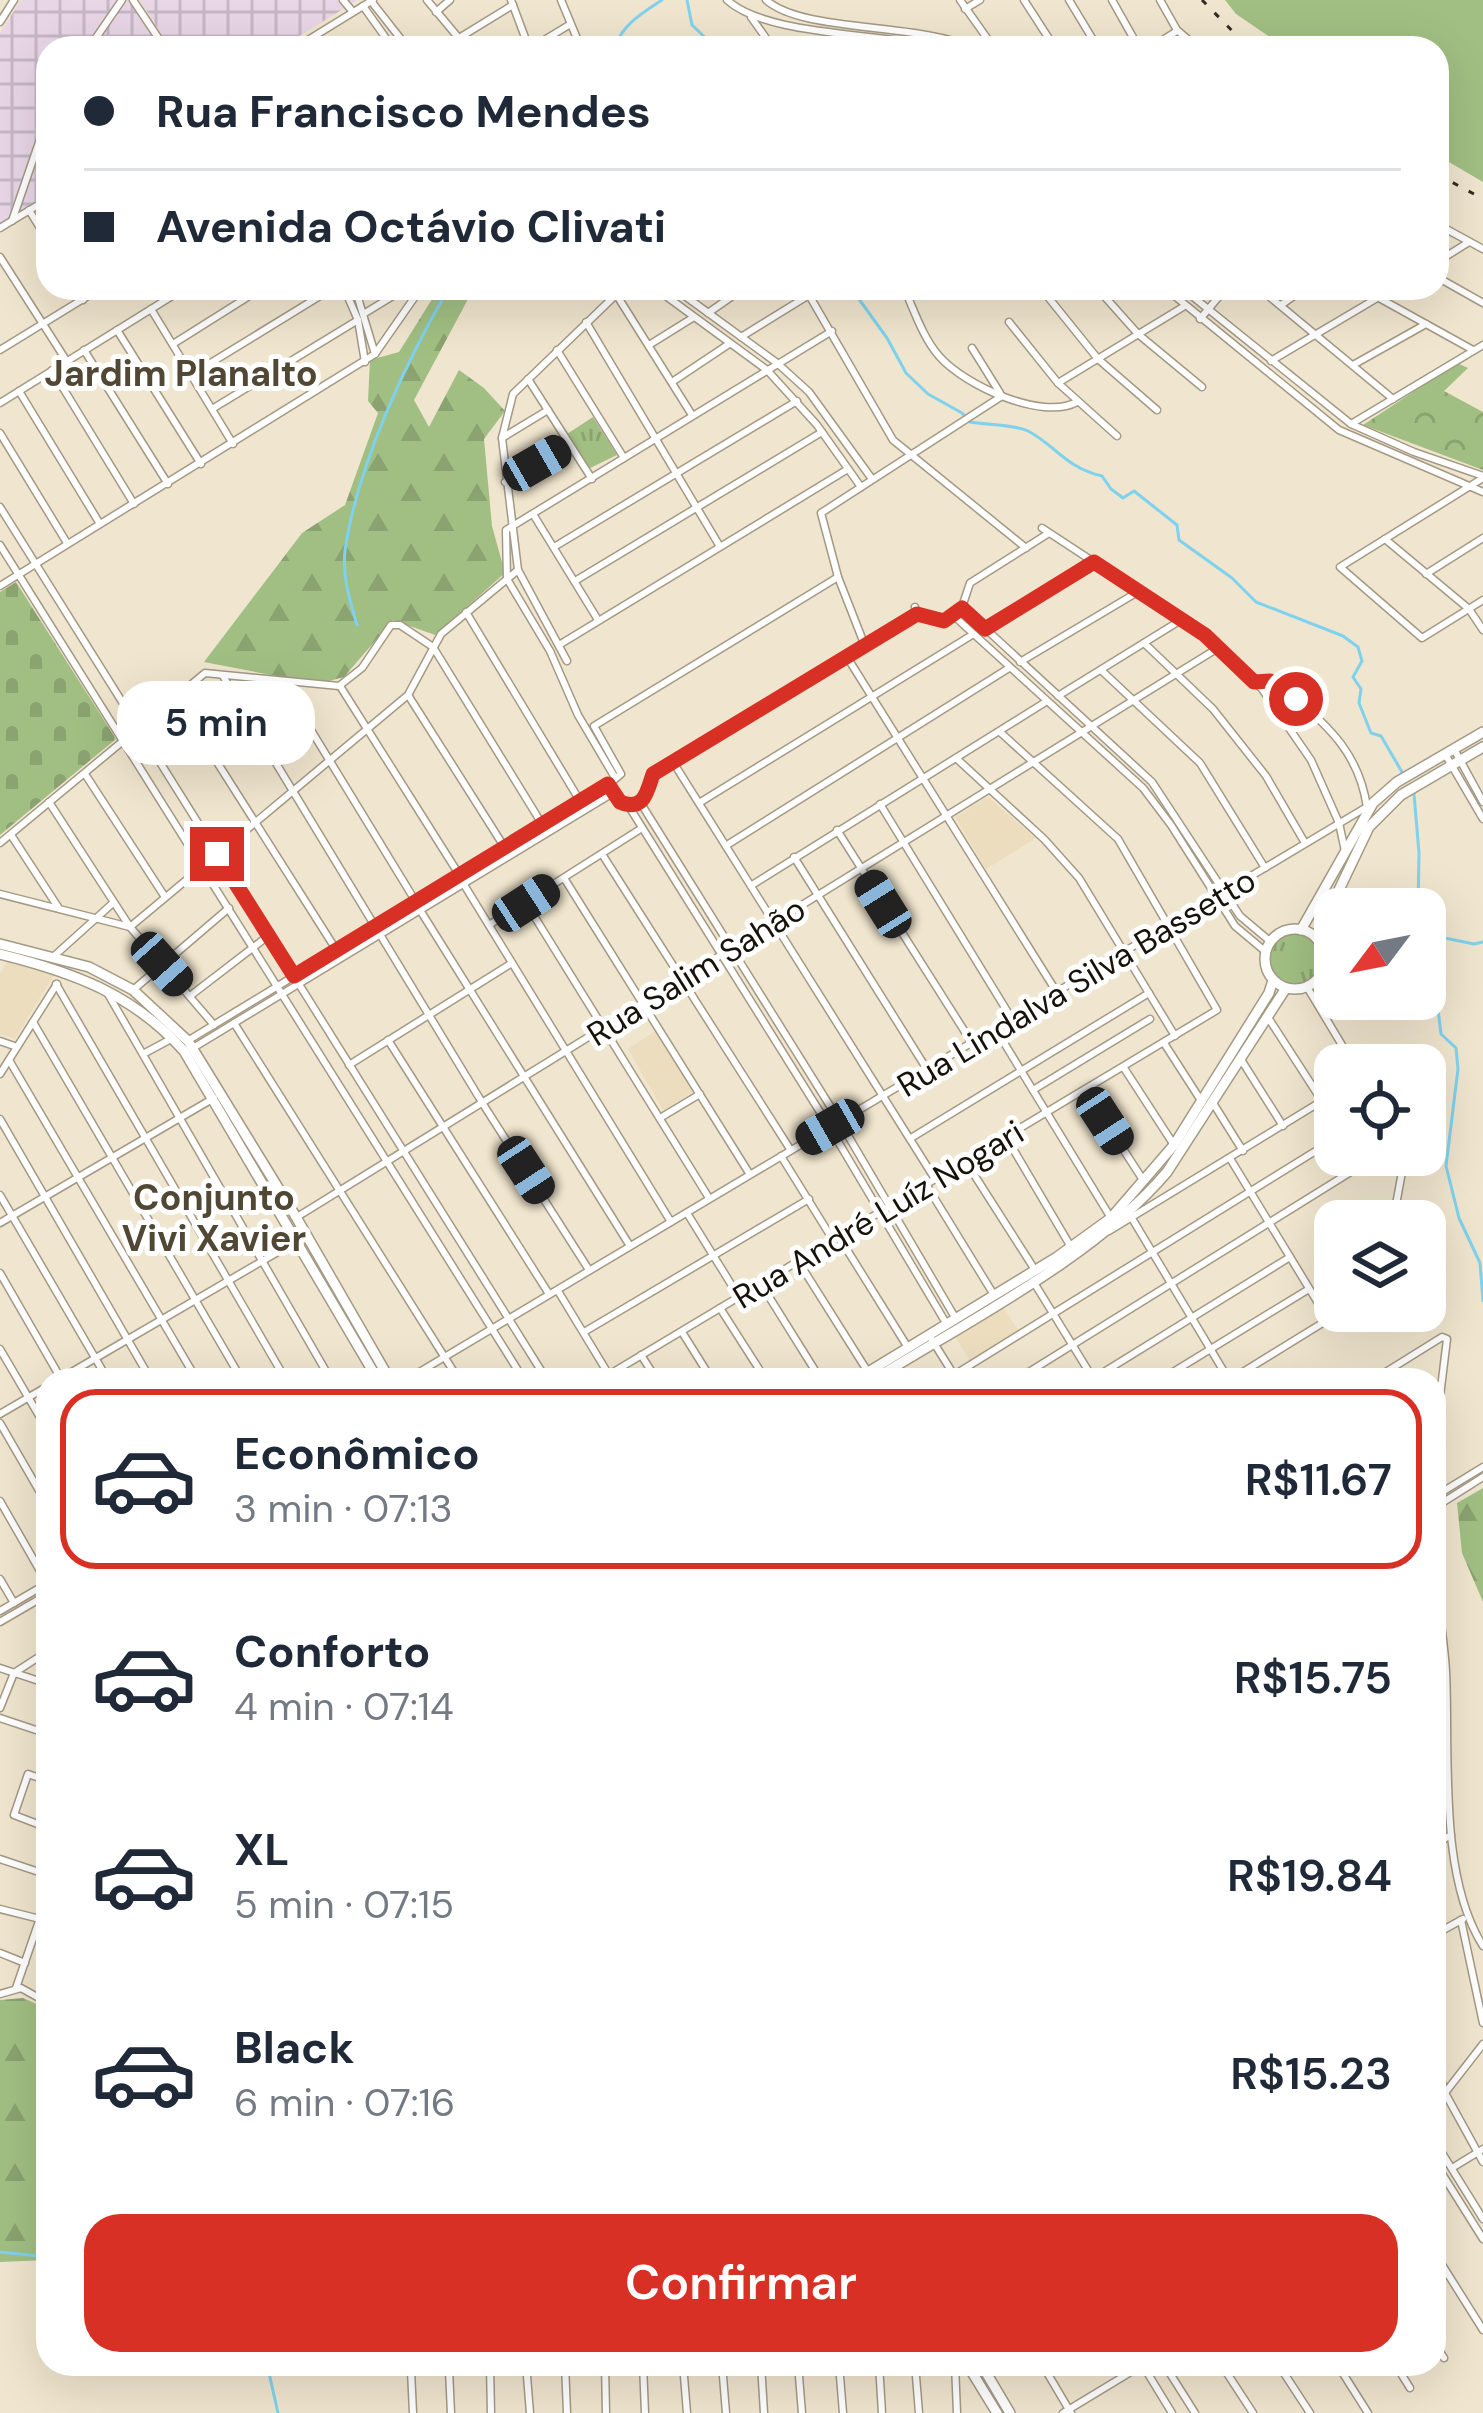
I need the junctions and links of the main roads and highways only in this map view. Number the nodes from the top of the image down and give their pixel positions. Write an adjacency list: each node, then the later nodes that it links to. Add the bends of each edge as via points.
1 (1483, 732): 4 (main road, via 1370,805)
2 (1483, 747): 3 (main road, via 1401,795 1370,827)
3 (1340, 888)
4 (1301, 930): 5 (main road); 10 (main road, via 1286,931 1269,947)
5 (1314, 937)
6 (0, 944): 8 (main road)
7 (0, 955): 8 (main road)
8 (51, 961): 12 (main road); 12 (main road, via 89,967 133,990)
9 (1314, 978): 11 (main road)
10 (1273, 980): 11 (main road); 16 (main road)
11 (1286, 988): 16 (main road)
12 (162, 1021): 13 (main road); 14 (main road)
13 (172, 1038): 14 (main road); 15 (main road)
14 (190, 1045): 15 (main road)
15 (218, 1095): 17 (main road); 17 (main road)
16 (1207, 1101): 18 (main road, via 1111,1218); 18 (main road, via 1131,1216)
17 (302, 1238): 20 (main road); 21 (main road)
18 (1032, 1275): 19 (main road); 19 (main road)
19 (951, 1325): 22 (main road)
20 (372, 1368)
21 (383, 1368)
22 (883, 1368)
23 (978, 2376): 25 (main road)
24 (981, 2376): 26 (main road)
25 (997, 2413)
26 (1010, 2413)

